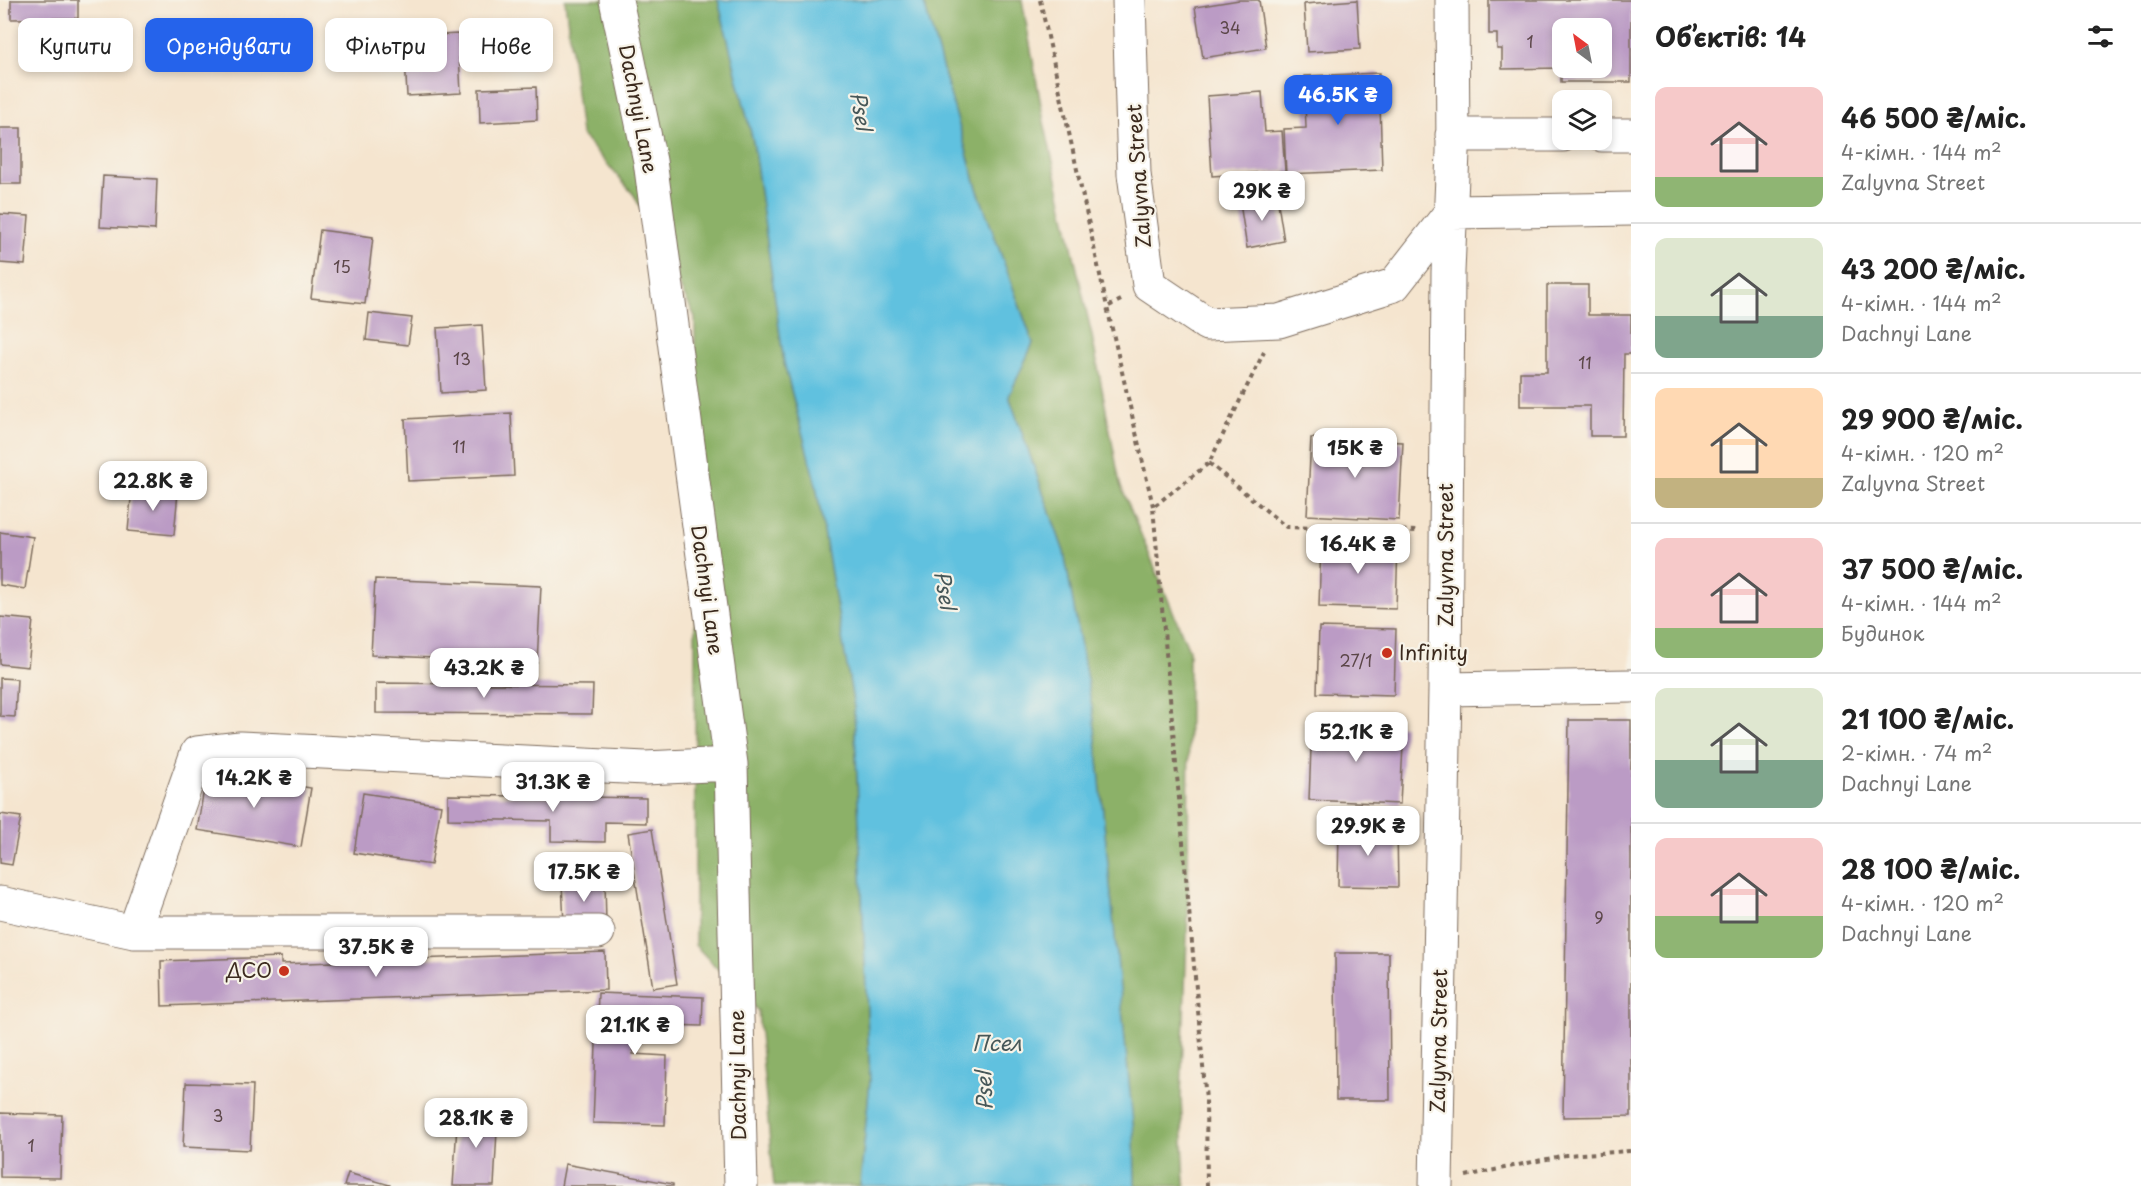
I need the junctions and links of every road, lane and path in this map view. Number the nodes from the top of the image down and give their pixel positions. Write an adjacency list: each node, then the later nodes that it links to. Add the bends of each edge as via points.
1 (616, 0): 19 (street, Dachnyi Lane, via 650,161)
2 (1040, 0): 12 (path)
3 (1129, 0): 11 (street, Zalyvna Street, via 1134,174)
4 (1452, 0): 5 (street, Zalyvna Street)
5 (1452, 135): 6 (street); 10 (street, Zalyvna Street)
6 (1552, 135)
7 (1612, 135): 8 (street)
8 (1631, 135)
9 (1631, 209): 10 (street)
10 (1451, 212): 13 (street, via 1394,285); 18 (street, Zalyvna Street)
11 (1149, 285): 12 (path); 13 (street, via 1207,324)
12 (1107, 307): 15 (path)
13 (1279, 321): 14 (path)
14 (1209, 463): 15 (path); 16 (path, via 1286,527)
15 (1153, 507): 26 (path, via 1206,1100)
16 (1397, 531)
17 (1631, 686): 18 (street)
18 (1445, 689): 24 (street, Zalyvna Street)
19 (731, 764): 21 (street, via 645,768 240,748 196,753); 25 (street, Dachnyi Lane)
20 (0, 903): 21 (street)
21 (134, 932): 22 (street)
22 (597, 932)
23 (1631, 1151): 24 (path, via 1566,1155)
24 (1436, 1184)
25 (741, 1186)
26 (1207, 1186)

